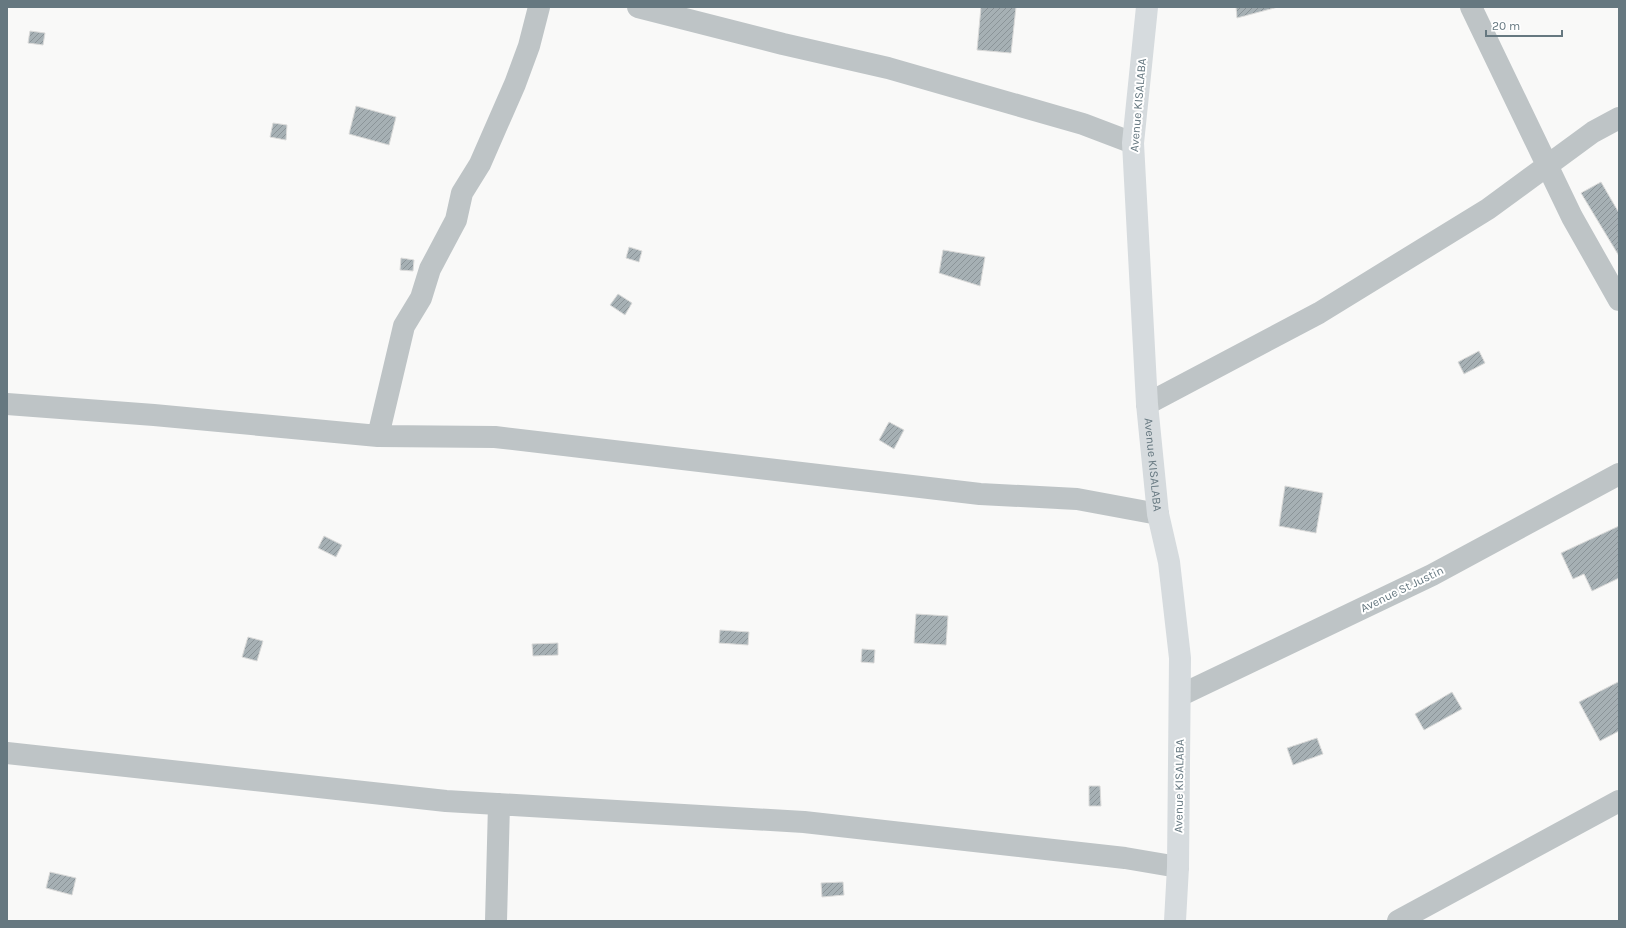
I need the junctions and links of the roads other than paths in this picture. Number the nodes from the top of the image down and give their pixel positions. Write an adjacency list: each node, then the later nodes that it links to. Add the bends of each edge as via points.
1 (539, 7): 11 (street, via 529,46 515,84 480,164 462,193 456,220 430,269 421,298 404,326)
2 (638, 7): 6 (street, via 888,68 1083,124)
3 (1147, 7): 6 (street, Avenue KISALABA)
4 (1471, 7): 7 (street)
5 (1619, 118): 7 (street)
6 (1133, 143): 10 (street, Avenue KISALABA)
7 (1547, 165): 8 (street, via 1572,217); 10 (street, via 1488,209 1319,313)
8 (1619, 300)
9 (7, 404): 11 (street)
10 (1147, 404): 13 (street, Avenue KISALABA)
11 (378, 436): 13 (street, via 495,437 980,494 1077,499)
12 (1619, 474): 14 (street, Avenue St Justin, via 1432,575)
13 (1158, 514): 14 (street, Avenue KISALABA, via 1169,562 1180,658)
14 (1180, 695): 18 (street, Avenue KISALABA)
15 (7, 753): 17 (street, via 446,801)
16 (1619, 800): 21 (street)
17 (499, 804): 18 (street, via 804,822 1125,858); 19 (street)
18 (1178, 867): 20 (street, Avenue KISALABA)
19 (496, 921)
20 (1175, 921)
21 (1398, 921)

